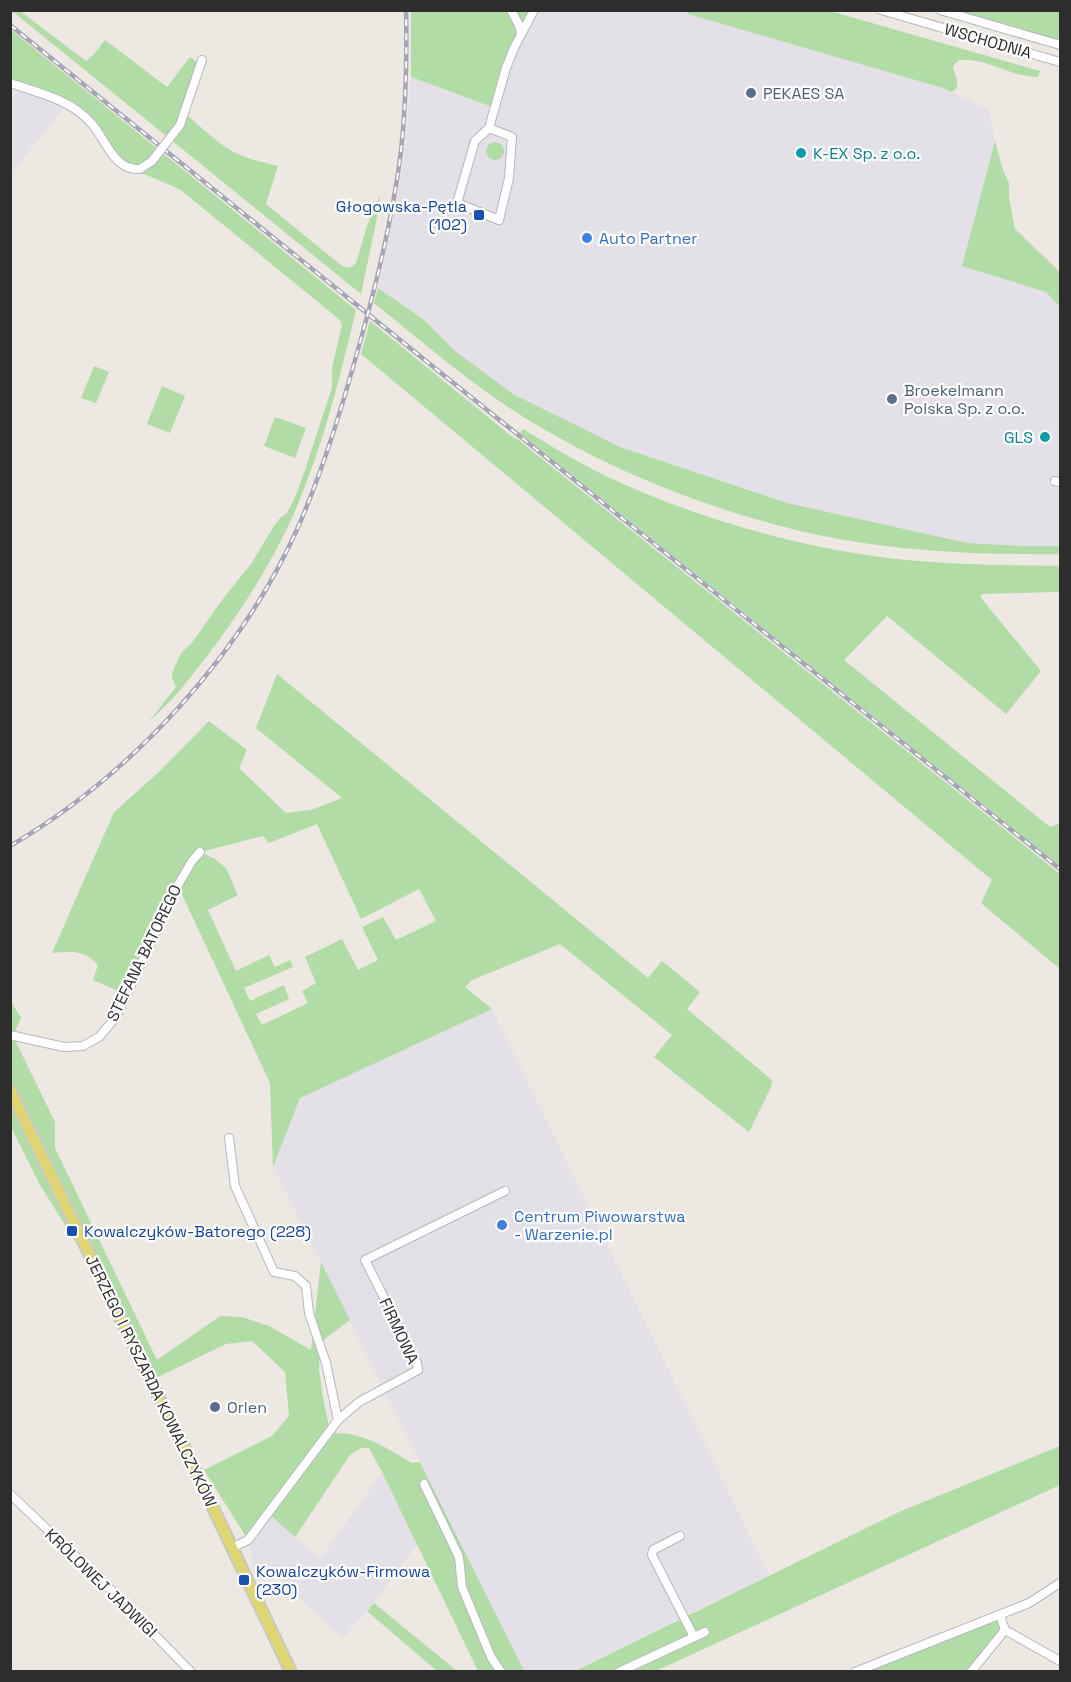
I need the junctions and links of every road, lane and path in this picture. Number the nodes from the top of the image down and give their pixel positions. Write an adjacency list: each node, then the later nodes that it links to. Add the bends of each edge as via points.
1 (511, 10): 5 (street)
2 (534, 10): 5 (street)
3 (881, 10): 8 (street, WSCHODNIA)
4 (940, 10): 6 (street, WSCHODNIA)
5 (521, 34): 10 (street, via 506,68)
6 (1060, 45)
7 (202, 60): 9 (street, bridge, via 180,125 152,161 140,169 127,167 111,154 93,125 74,108)
8 (1060, 62)
9 (10, 83)
10 (489, 129): 10 (street, via 475,141 457,203 499,220 509,178 512,138)
11 (200, 852): 12 (street, STEFANA BATOREGO, via 178,885 116,1017 99,1037 83,1046 64,1047)
12 (10, 1035)
13 (10, 1090): 20 (main road, JERZEGO I RYSZARDA KOWALCZYKÓW)
14 (230, 1138): 16 (street, via 235,1186 274,1272 295,1276 306,1286 309,1313 326,1363)
15 (505, 1191): 16 (street, FIRMOWA, via 365,1260 418,1370 359,1402)
16 (338, 1420): 20 (street, FIRMOWA, via 248,1540)
17 (424, 1484): 29 (street, via 459,1557 462,1587 491,1657)
18 (10, 1494): 27 (street, KRÓLOWEJ JADWIGI)
19 (680, 1536): 25 (street, via 653,1550 652,1555)
20 (232, 1548): 28 (main road, JERZEGO I RYSZARDA KOWALCZYKÓW)
21 (1060, 1583): 22 (street, via 1029,1603)
22 (1000, 1615): 23 (street); 31 (street)
23 (1005, 1630): 26 (street); 32 (street)
24 (705, 1632): 25 (street)
25 (694, 1637): 30 (street)
26 (1060, 1661)
27 (191, 1671)
28 (291, 1671)
29 (501, 1671)
30 (619, 1671)
31 (855, 1671)
32 (971, 1671)

